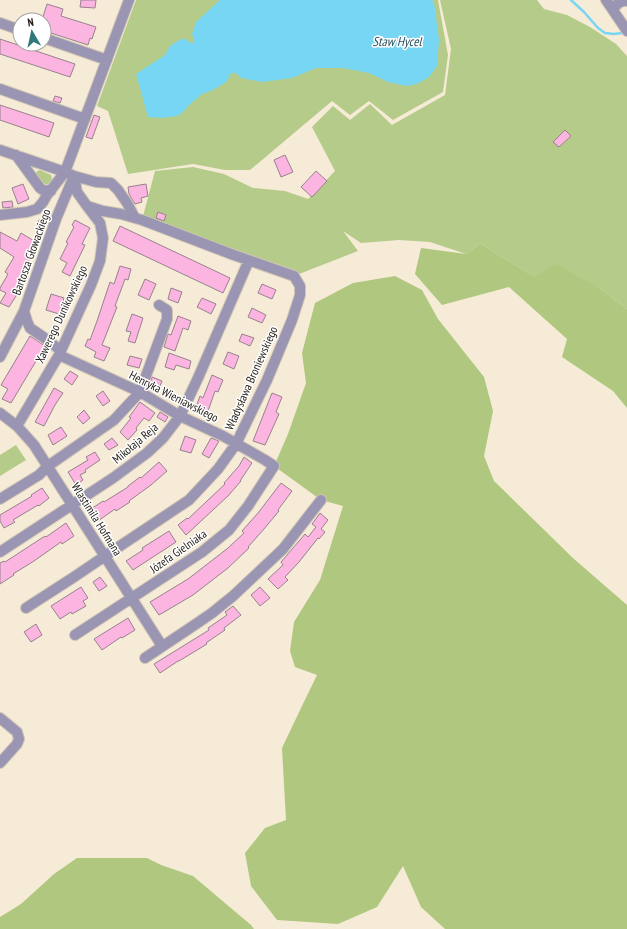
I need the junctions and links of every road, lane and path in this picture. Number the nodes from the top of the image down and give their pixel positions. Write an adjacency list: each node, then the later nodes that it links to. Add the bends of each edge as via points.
1 (129, 0): 10 (street, Bartosza Głowackiego)
2 (600, 0): 5 (street)
3 (606, 0): 5 (street)
4 (627, 1): 5 (street, via 616,4)
5 (613, 10): 8 (street)
6 (0, 23): 7 (street)
7 (12, 27)
8 (627, 31)
9 (52, 41): 10 (street)
10 (107, 60): 12 (street, Bartosza Głowackiego)
11 (0, 89): 12 (street)
12 (85, 119): 15 (street, Bartosza Głowackiego)
13 (0, 150): 14 (street)
14 (16, 155): 15 (street); 16 (street, via 40,188)
15 (70, 174): 16 (street); 17 (street, Xawerego Dunikowskiego, via 77,192); 19 (street, via 96,182 111,183); 22 (street, Bartosza Głowackiego)
16 (51, 191): 18 (street, via 37,209)
17 (87, 206): 19 (street, Władysława Broniewskiego); 23 (street, Xawerego Dunikowskiego, via 100,222 103,238 100,261)
18 (0, 215)
19 (135, 218): 20 (street, Władysława Broniewskiego)
20 (249, 260): 27 (street, Mikołaja Reja); 29 (street, Władysława Broniewskiego, via 294,276 300,286 300,295 267,380)
21 (159, 305): 25 (street, via 166,310 167,319)
22 (24, 311): 23 (street, Henryka Wieniawskiego, via 30,328 49,341); 24 (street, Bartosza Głowackiego)
23 (60, 353): 25 (street, Henryka Wieniawskiego); 28 (street, Xawerego Dunikowskiego)
24 (0, 357)
25 (140, 392): 27 (street, Henryka Wieniawskiego); 30 (street, via 114,420)
26 (0, 413): 28 (street, Wlastimila Hofmana)
27 (180, 416): 29 (street, Henryka Wieniawskiego); 34 (street, Mikołaja Reja, via 147,452)
28 (17, 426): 30 (street, Wlastimila Hofmana)
29 (236, 444): 31 (street, Henryka Wieniawskiego); 36 (street, Władysława Broniewskiego, via 218,469 189,500)
30 (48, 466): 32 (street, via 39,475); 34 (street, Wlastimila Hofmana)
31 (274, 466): 37 (street, Józefa Gielniaka, via 229,530 202,552)
32 (0, 499)
33 (322, 500): 40 (street, via 283,549 233,596)
34 (72, 504): 35 (street, Mikołaja Reja); 36 (street, Wlastimila Hofmana)
35 (0, 552)
36 (104, 556): 37 (street, Wlastimila Hofmana); 38 (street, Władysława Broniewskiego)
37 (132, 598): 39 (street, Józefa Gielniaka); 40 (street, Wlastimila Hofmana)
38 (26, 608)
39 (75, 635)
40 (162, 646): 41 (street)
41 (144, 658)
42 (0, 718): 43 (street, via 17,732 19,739)
43 (0, 763)

